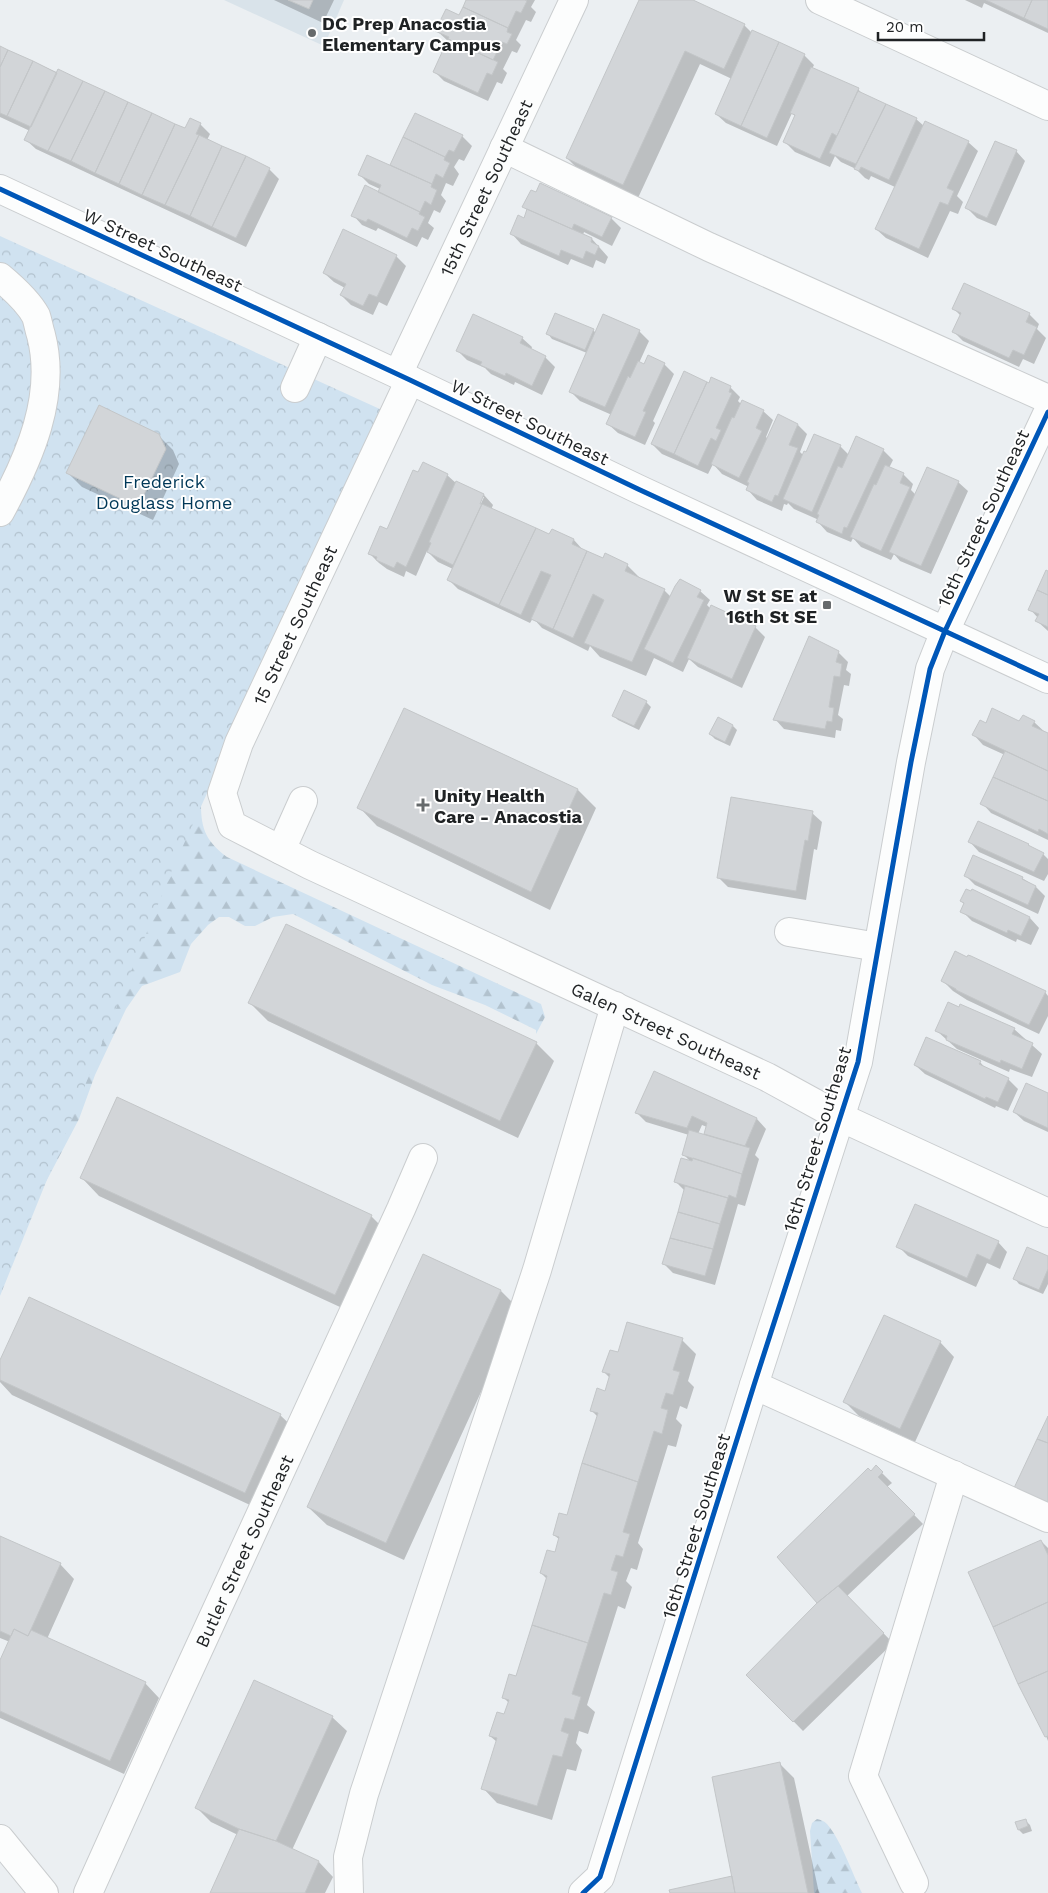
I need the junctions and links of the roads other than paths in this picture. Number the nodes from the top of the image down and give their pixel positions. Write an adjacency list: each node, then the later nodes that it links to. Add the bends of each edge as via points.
1 (574, 0): 4 (street, 15th Street Southeast)
2 (820, 0): 3 (street)
3 (1048, 106)
4 (504, 148): 8 (street, 15th Street Southeast); 10 (street, via 709,248)
5 (0, 189): 7 (street, W Street Southeast)
6 (0, 278): 12 (street, via 14,288 36,316 46,365 45,390 30,450)
7 (318, 337): 8 (street, W Street Southeast); 9 (street)
8 (404, 377): 13 (street, W Street Southeast); 16 (street, 15 Street Southeast, via 239,743 222,793 232,825)
9 (295, 388)
10 (1048, 399)
11 (1048, 412): 13 (street, 16th Street Southeast)
12 (0, 512)
13 (945, 631): 14 (street, W Street Southeast); 18 (street, 16th Street Southeast, via 925,687)
14 (1048, 679)
15 (303, 801): 16 (street)
16 (281, 850): 19 (street, Galen Street Southeast)
17 (789, 932): 18 (street)
18 (878, 947): 20 (street, 16th Street Southeast, via 858,1062)
19 (615, 1006): 20 (street, Galen Street Southeast, via 767,1077); 31 (street, via 537,1270 364,1794 348,1857)
20 (840, 1117): 22 (street, Galen Street Southeast); 23 (street, 16th Street Southeast)
21 (423, 1158): 30 (street, Butler Street Southeast)
22 (1048, 1214)
23 (754, 1385): 24 (street); 28 (street, 16th Street Southeast)
24 (954, 1475): 25 (street); 27 (street, via 863,1776)
25 (1048, 1518)
26 (0, 1839): 29 (street)
27 (914, 1882)
28 (593, 1888)
29 (44, 1893)
30 (88, 1893)
31 (349, 1893)

